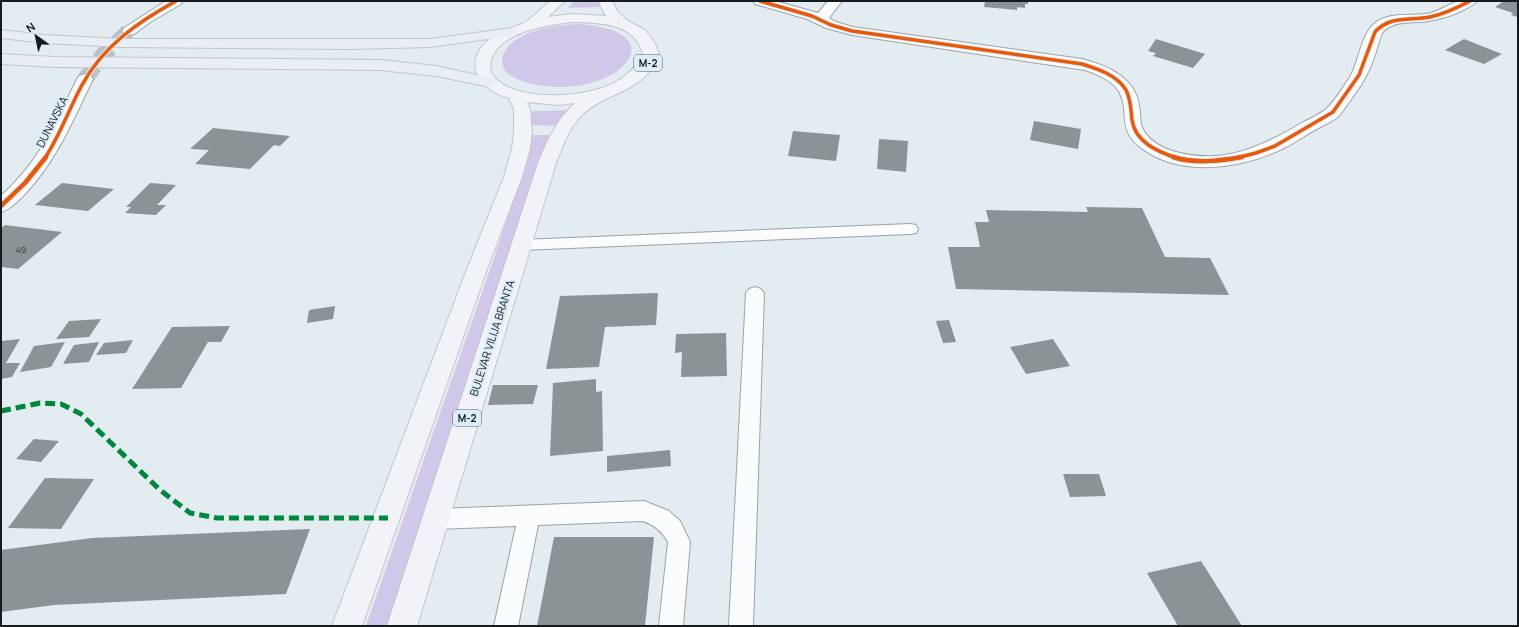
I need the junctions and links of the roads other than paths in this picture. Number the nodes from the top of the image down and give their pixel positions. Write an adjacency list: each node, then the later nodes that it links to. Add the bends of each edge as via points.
1 (176, 1): 10 (street)
2 (558, 1): 9 (main road, M-2)
3 (605, 1): 8 (main road, M-2, via 612,14)
4 (760, 1): 7 (street)
5 (835, 1): 7 (street)
6 (1470, 1): 7 (street, via 1439,15 1386,22 1379,26 1359,75 1334,112 1270,148 1213,162 1181,159 1149,146 1133,129 1127,93 1118,81 1099,69 1082,64 852,31 831,25)
7 (822, 19)
8 (624, 24): 9 (main road, M-2, via 579,18); 16 (main road, M-2, via 647,40 651,53 650,60 646,68 629,81)
9 (530, 25): 11 (main road, M-2)
10 (129, 31)
11 (512, 32): 12 (highway, via 435,42 351,44 91,42); 15 (main road, M-2, via 494,43 484,56 482,70)
12 (1, 34)
13 (1, 59): 15 (highway, via 55,62 381,65 436,71)
14 (85, 79): 18 (street, DUNAVSKA, via 48,154)
15 (490, 82): 17 (main road, M-2, via 496,88)
16 (605, 92): 17 (main road, M-2, via 560,100); 20 (main road, BULEVAR VILIJA BRANTA / M-2, via 580,108 560,135 547,163)
17 (516, 96): 24 (main road, via 522,109 523,132 513,177)
18 (1, 206)
19 (910, 229): 20 (lane)
20 (521, 245): 23 (main road, BULEVAR VILIJA BRANTA / M-2)
21 (755, 293): 28 (lane)
22 (529, 515): 23 (lane); 26 (lane); 27 (lane, via 644,511 662,518 672,528 678,542)
23 (436, 519): 25 (main road, BULEVAR VILIJA BRANTA / M-2)
24 (347, 626)
25 (402, 626)
26 (506, 626)
27 (671, 626)
28 (741, 626)

